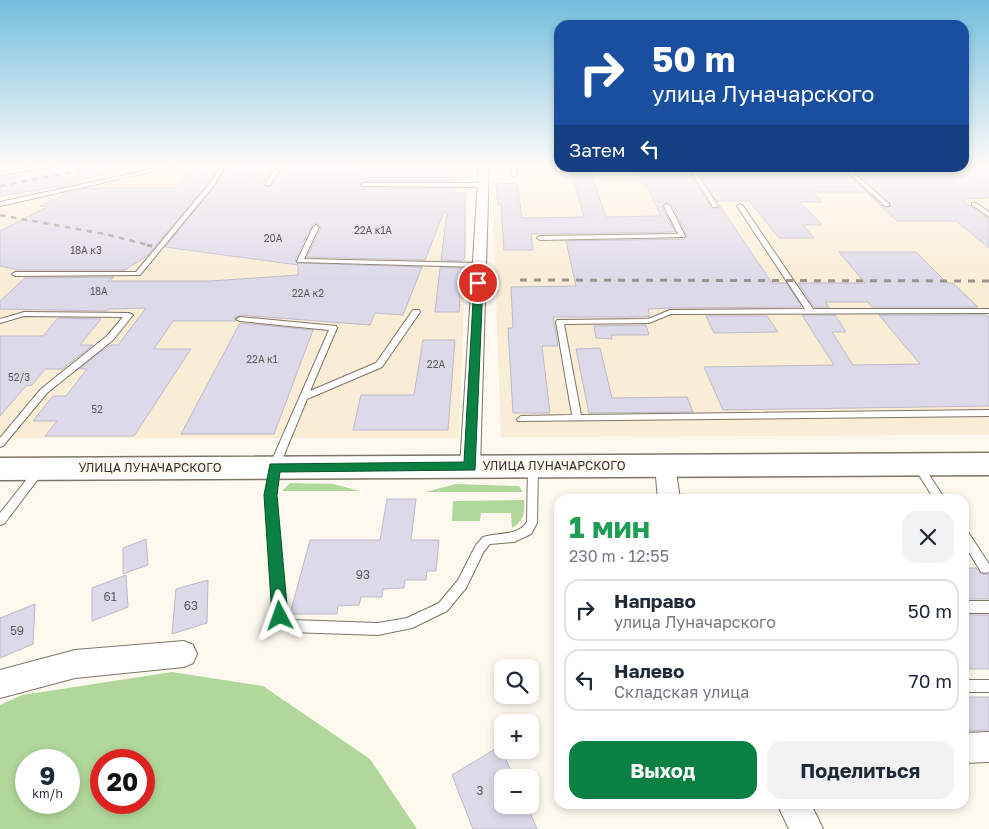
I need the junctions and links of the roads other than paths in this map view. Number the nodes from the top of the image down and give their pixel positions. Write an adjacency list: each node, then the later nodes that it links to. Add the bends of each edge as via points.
1 (196, 204): 10 (lane, via 138,274)
2 (482, 204): 9 (street)
3 (974, 204): 6 (lane)
4 (667, 206): 8 (lane, via 682,236)
5 (740, 206): 11 (lane)
6 (989, 215)
7 (316, 226): 9 (lane, via 300,261)
8 (540, 238)
9 (479, 265): 26 (street)
10 (15, 274)
11 (810, 311): 12 (lane); 18 (lane, via 670,312 649,321 560,322)
12 (989, 311)
13 (416, 312): 16 (lane, via 379,365)
14 (240, 319): 16 (lane, via 333,328)
15 (0, 322): 20 (lane, via 24,314 129,315 110,338 44,391)
16 (304, 397): 25 (lane)
17 (989, 413): 18 (lane)
18 (577, 418): 19 (lane)
19 (521, 419)
20 (0, 444)
21 (917, 464): 22 (main road, УЛИЦА ЛУНАЧАРСКОГО); 24 (main road, УЛИЦА ЛУНАЧАРСКОГО); 30 (lane)
22 (989, 464)
23 (533, 466): 24 (main road, УЛИЦА ЛУНАЧАРСКОГО); 25 (lane, via 532,523 526,532 487,540 462,584 443,607 408,624 378,629 289,626 280,616 271,495); 26 (main road, УЛИЦА ЛУНАЧАРСКОГО)
24 (665, 466): 29 (street)
25 (274, 467): 26 (main road, УЛИЦА ЛУНАЧАРСКОГО); 28 (main road, УЛИЦА ЛУНАЧАРСКОГО)
26 (470, 467)
27 (0, 469): 28 (main road, УЛИЦА ЛУНАЧАРСКОГО)
28 (40, 469): 31 (lane)
29 (668, 494)
30 (937, 494)
31 (0, 521)
32 (969, 543): 33 (lane)
33 (985, 568)
34 (969, 606): 35 (lane)
35 (989, 607)
36 (184, 654): 37 (street, via 75,664)
37 (0, 684)
38 (969, 686): 39 (lane)
39 (989, 686)
40 (989, 747): 41 (street)
41 (969, 748)
42 (797, 809): 43 (street)
43 (807, 829)

